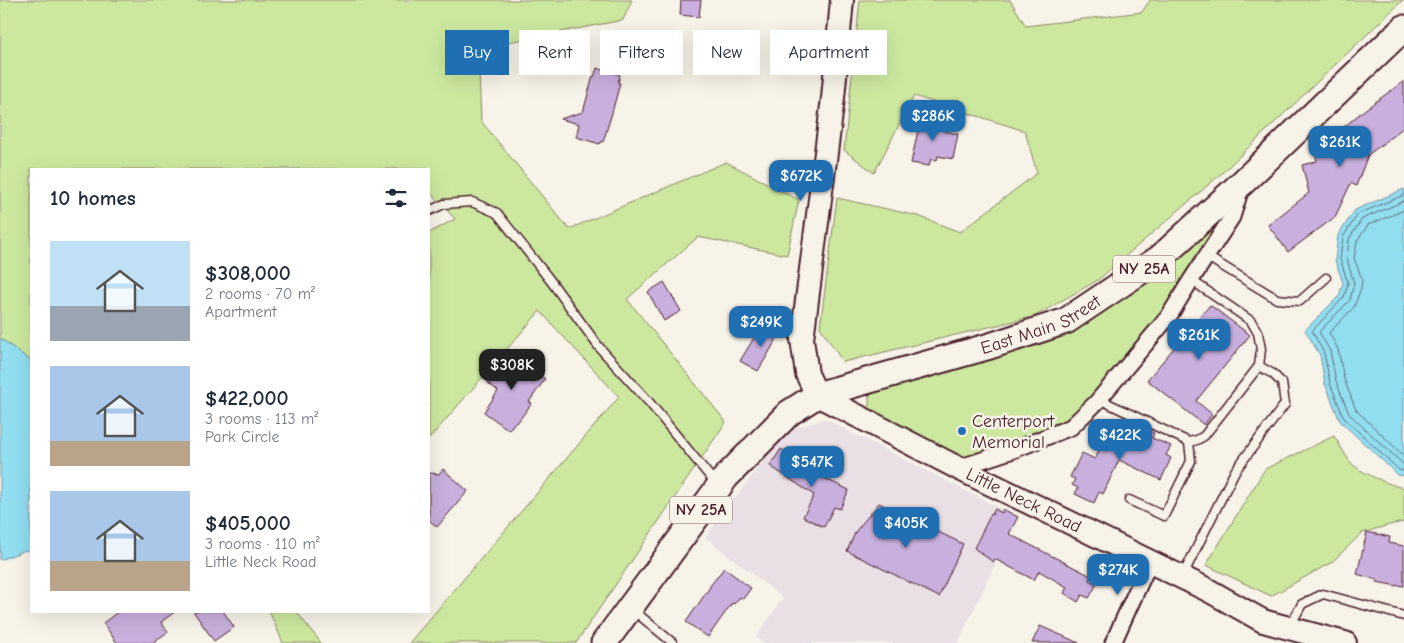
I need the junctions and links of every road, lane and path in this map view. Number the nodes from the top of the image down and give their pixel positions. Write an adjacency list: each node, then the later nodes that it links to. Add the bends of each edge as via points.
1 (842, 0): 9 (street, via 833,98 802,339 807,374)
2 (1404, 28): 3 (main road, East Main Street / NY 25A)
3 (1243, 182): 5 (street, via 1232,217); 9 (main road, East Main Street / NY 25A, via 1160,258 1066,321)
4 (430, 211): 13 (lane, via 444,204 472,202 497,213 599,347)
5 (1206, 256): 6 (lane, via 1277,299 1300,301); 7 (street)
6 (1326, 278)
7 (1191, 280): 8 (lane, via 1251,321 1260,341); 10 (street, via 1169,316)
8 (1258, 366): 11 (lane, via 1204,436); 16 (lane, via 1274,374 1282,383 1285,404 1235,471)
9 (817, 395): 12 (street, Little Neck Road); 13 (main road, NY 25A, via 789,413)
10 (1099, 400): 11 (lane); 12 (street, via 1071,427 1016,450)
11 (1189, 442): 14 (lane, via 1190,461 1164,516)
12 (958, 468): 15 (street, Little Neck Road)
13 (718, 487): 17 (main road, NY 25A)
14 (1128, 500)
15 (1150, 561): 16 (street, Little Neck Road); 22 (street)
16 (1182, 577): 19 (street, Little Neck Road, via 1263,621)
17 (629, 607): 20 (main road, NY 25A); 21 (lane)
18 (1404, 616): 19 (lane, via 1323,594 1302,604)
19 (1289, 628): 23 (street, Little Neck Road)
20 (604, 643)
21 (673, 643)
22 (1113, 643)
23 (1345, 643)

